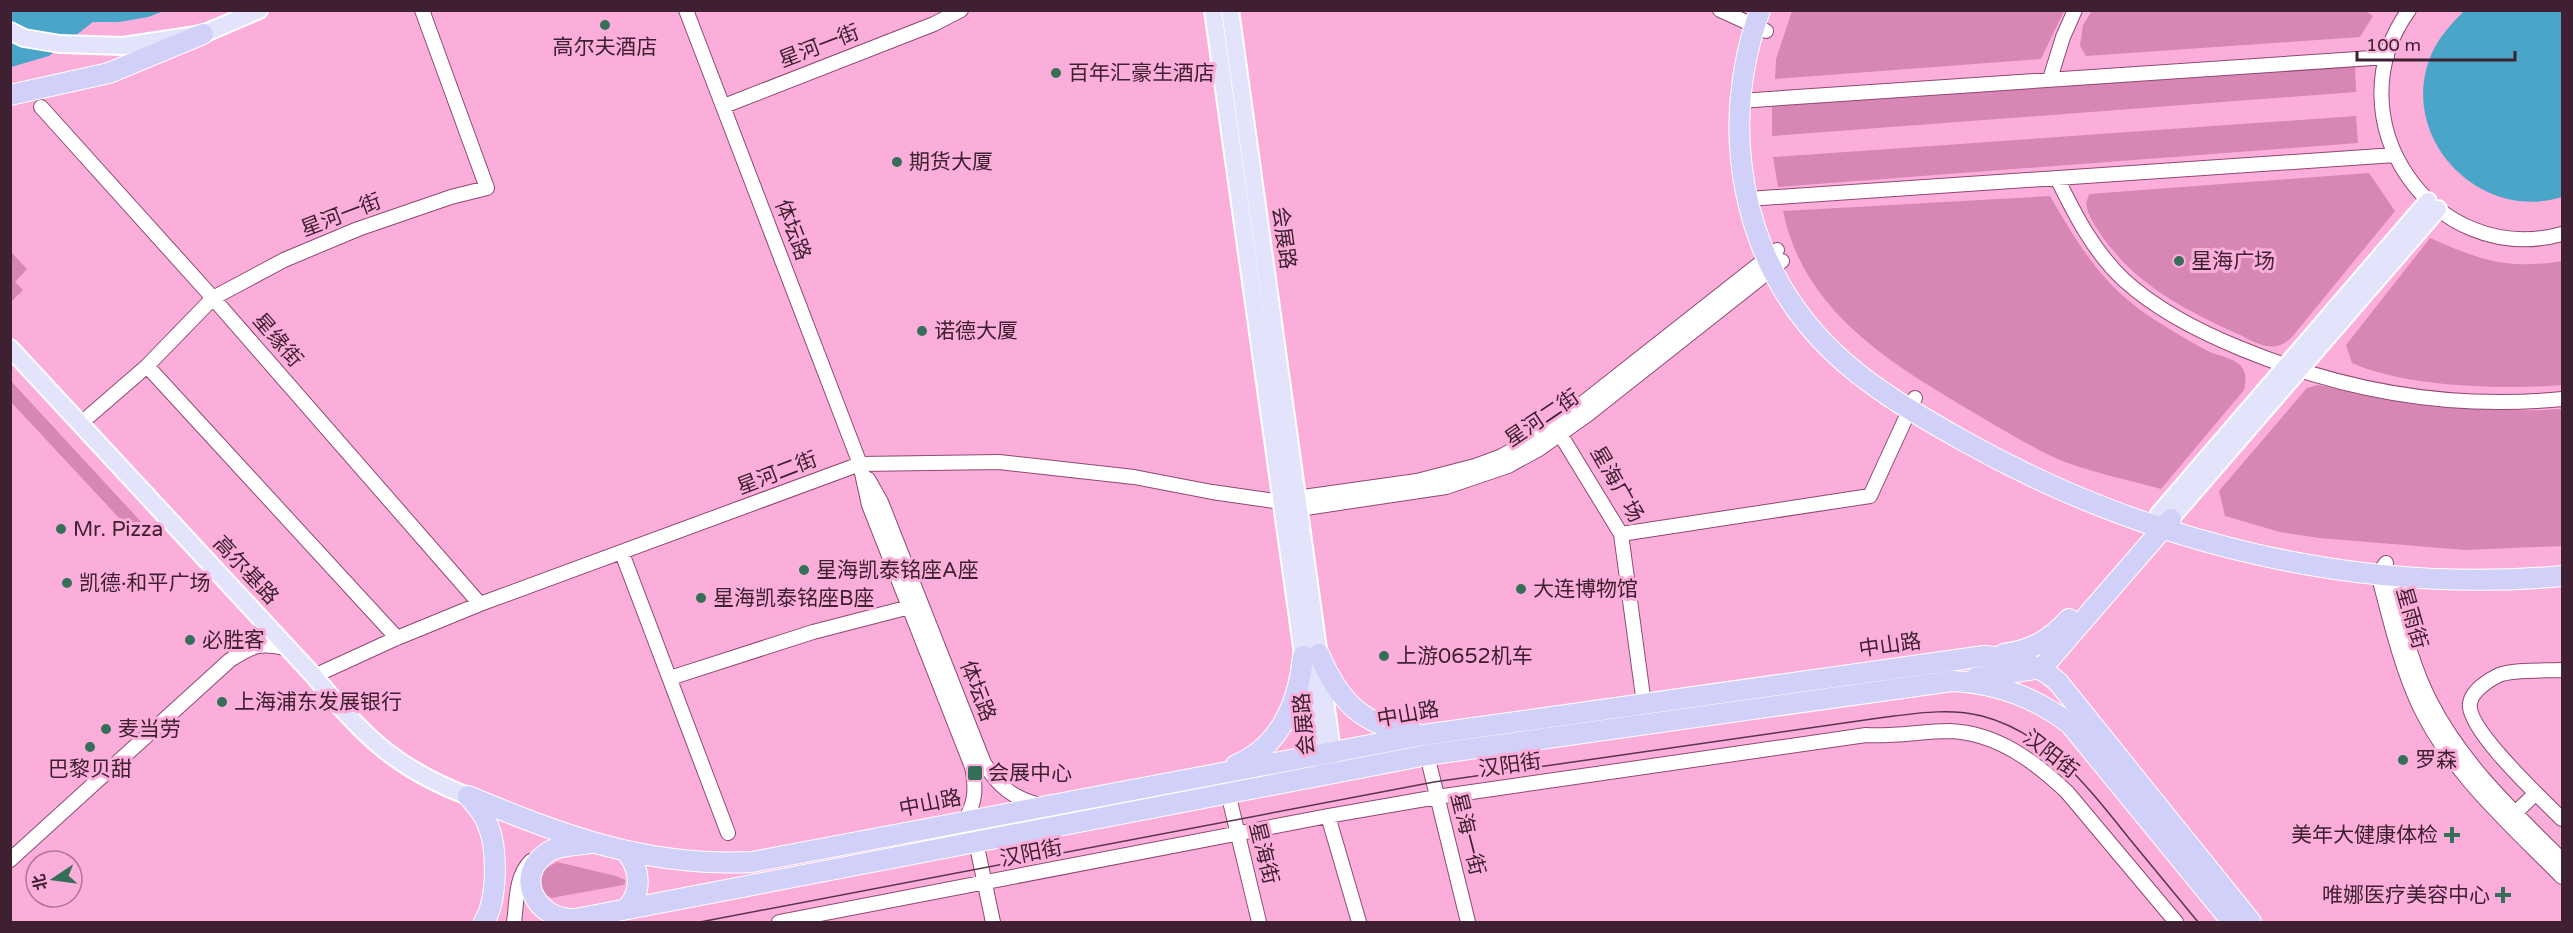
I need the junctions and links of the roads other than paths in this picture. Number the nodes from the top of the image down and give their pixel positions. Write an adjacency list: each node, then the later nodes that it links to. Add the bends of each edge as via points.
1 (259, 10): 12 (main road)
2 (422, 10): 25 (street, 星河一街, via 486,188 357,229 284,260)
3 (686, 10): 17 (street, 体坛路)
4 (961, 10): 17 (street, 星河一街)
5 (1213, 10): 34 (main road, 会展路)
6 (1230, 10): 34 (main road, 会展路)
7 (1720, 10): 10 (street)
8 (2075, 10): 14 (street)
9 (2409, 10): 13 (street)
10 (1761, 18): 16 (highway, via 1742,77)
11 (10, 32): 12 (main road, via 24,38 98,47)
12 (203, 34): 15 (highway, via 109,73)
13 (2387, 57): 14 (street); 19 (street, via 2381,93)
14 (2050, 80): 16 (street)
15 (10, 96)
16 (1745, 100): 21 (highway, via 1739,149)
17 (724, 106): 33 (street, 体坛路)
18 (41, 107): 25 (street, 星缘街)
19 (2394, 155): 20 (street); 22 (street, via 2405,174)
20 (2057, 178): 21 (street); 28 (street, via 2096,247 2138,292 2162,310 2223,342)
21 (1754, 198): 24 (highway, via 1752,219)
22 (2433, 205): 23 (street, via 2469,228 2489,235 2531,239); 28 (main road)
23 (2562, 234)
24 (1775, 259): 30 (highway, via 1801,316 1829,348 1860,375); 32 (street, 星河二街); 34 (street, 星河二街, via 1579,406 1502,456 1417,481)
25 (213, 298): 27 (street, 星河一街); 41 (street, 星缘街)
26 (10, 348): 31 (main road, 高尔基路)
27 (147, 366): 31 (street, 星河一街); 43 (street)
28 (2293, 368): 29 (street, via 2348,385 2414,397 2482,403); 35 (main road)
29 (2562, 399)
30 (1912, 403): 35 (highway, via 1975,447 2030,476 2095,504); 36 (street, via 1870,496)
31 (80, 424): 44 (main road, 高尔基路)
32 (1560, 434): 34 (street, 星河二街, via 1508,466 1446,487); 36 (street, 星海广场)
33 (860, 464): 34 (street, 星河二街, via 999,462 1134,477); 37 (street, 星河二街); 62 (street, 体坛路, via 881,502 984,763 1002,788); 66 (street, 体坛路, via 869,505 972,767 975,797)
34 (1292, 502): 45 (main road, 会展路)
35 (2161, 521): 39 (highway, via 2271,557); 46 (highway, via 2057,632 2030,648); 47 (highway)
36 (1621, 534): 52 (street, 星海广场)
37 (622, 554): 41 (street, 星河二街); 50 (street)
38 (2562, 564): 39 (highway)
39 (2385, 571): 40 (highway, via 2458,579); 64 (street, 星雨街, via 2397,645 2420,706 2473,784)
40 (2562, 576)
41 (480, 603): 43 (street, 星河二街)
42 (906, 608): 50 (street, via 813,632)
43 (397, 638): 49 (street, 星河二街)
44 (288, 649): 49 (main road, 高尔基路); 73 (street, via 265,643 230,660)
45 (1311, 655): 53 (highway, via 1349,705 1364,718); 54 (main road, 会展路); 56 (highway, via 1296,701 1275,735 1260,750)
46 (1984, 657): 47 (highway, 中山路, via 2014,659); 52 (highway, 中山路)
47 (2042, 668): 51 (highway); 88 (highway, 中山路, via 2058,682)
48 (2562, 670): 59 (street, via 2500,674 2475,692 2470,703 2476,724 2499,755)
49 (314, 676): 60 (main road, 高尔基路, via 380,749 411,770)
50 (669, 678): 67 (street)
51 (1952, 681): 55 (highway, 中山路); 87 (highway, 中山路, via 2013,692 2054,711 2070,724)
52 (1644, 704): 53 (highway, 中山路)
53 (1423, 735): 54 (highway, 中山路)
54 (1325, 753): 56 (highway, 中山路); 57 (main road, 会展路)
55 (1427, 755): 57 (highway, 中山路); 61 (street, 星海一街)
56 (1220, 773): 62 (highway, 中山路)
57 (1327, 774): 58 (highway, 中山路)
58 (1228, 793): 68 (street, 星海街); 69 (highway, 中山路)
59 (2538, 795): 64 (street); 65 (street)
60 (468, 796): 70 (highway, 中山路); 79 (highway, via 481,810 492,841 494,880)
61 (1437, 797): 63 (street, 汉阳街); 85 (street, 星海一街); 86 (street, 汉阳街, via 1866,735 1952,731 2005,745 2048,774)
62 (1044, 806): 66 (highway, 中山路)
63 (1328, 816): 68 (street, 汉阳街); 84 (street)
64 (2514, 819): 74 (street, 星雨街); 75 (street, 星雨街)
65 (2562, 819)
66 (965, 820): 72 (highway, 中山路, via 752,862 689,862)
67 (728, 833)
68 (1238, 834): 76 (street, 汉阳街); 83 (street, 星海街)
69 (976, 842): 76 (street); 77 (highway, 中山路)
70 (592, 843): 71 (highway); 72 (highway, 中山路)
71 (548, 851): 78 (highway, via 531,878 535,898 541,907); 80 (street, via 528,863 523,872)
72 (627, 853): 77 (highway, via 634,861 638,882 633,902)
73 (11, 858)
74 (2562, 860)
75 (2562, 877)
76 (985, 883): 81 (street, 汉阳街); 82 (street)
77 (626, 909): 78 (highway, 中山路)
78 (567, 921)
79 (484, 922)
80 (514, 922)
81 (779, 922)
82 (993, 922)
83 (1259, 922)
84 (1359, 922)
85 (1468, 922)
86 (2176, 922)
87 (2232, 922)
88 (2251, 922)

